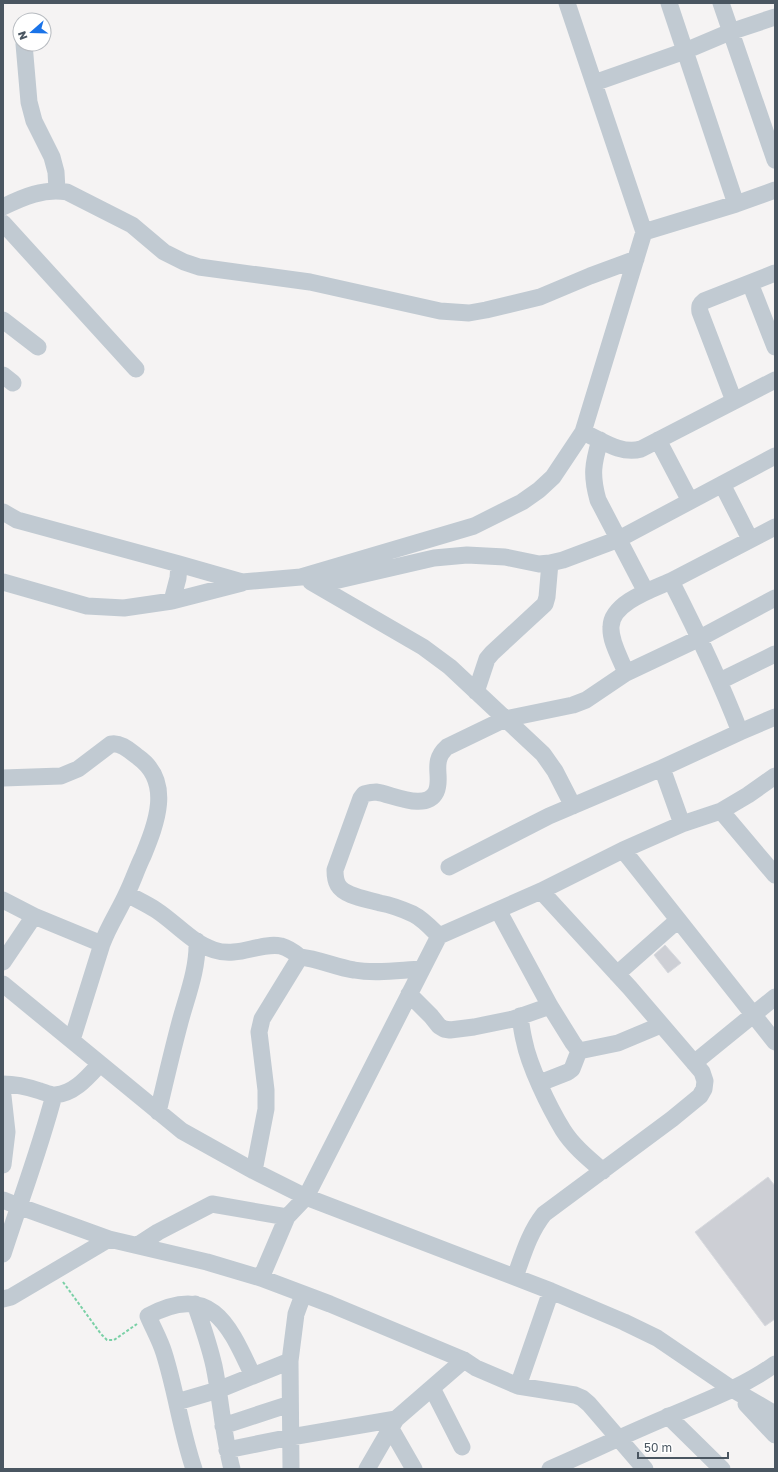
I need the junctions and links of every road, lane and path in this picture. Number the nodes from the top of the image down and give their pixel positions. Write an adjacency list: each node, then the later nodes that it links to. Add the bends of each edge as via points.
1 (567, 3): 9 (street)
2 (669, 3): 7 (street)
3 (722, 3): 6 (street)
4 (771, 3): 5 (street)
5 (775, 17): 6 (street)
6 (730, 32): 7 (street); 10 (street)
7 (685, 51): 9 (street); 13 (street)
8 (25, 52): 11 (street, via 29,102 34,120 52,157)
9 (594, 82): 16 (street)
10 (775, 160)
11 (57, 190): 14 (street, via 45,191); 17 (street, via 78,196 132,226 164,252 198,267 310,282 440,311 469,313 540,297)
12 (775, 190): 13 (street)
13 (736, 204): 16 (street)
14 (3, 207)
15 (3, 223): 23 (street)
16 (644, 232): 17 (street)
17 (636, 259): 26 (street)
18 (775, 273): 19 (street)
19 (750, 283): 22 (street); 25 (street, via 704,301 699,308)
20 (3, 320): 21 (street)
21 (38, 347)
22 (775, 347)
23 (136, 368)
24 (775, 380): 25 (street)
25 (734, 401): 28 (street)
26 (583, 432): 27 (street); 38 (street, via 553,477 515,506 474,526)
27 (600, 440): 28 (street, via 633,451); 34 (street, via 593,484 598,500)
28 (658, 440): 31 (street)
29 (775, 456): 30 (street)
30 (722, 484): 31 (street); 35 (street)
31 (690, 501): 34 (street)
32 (3, 512): 37 (street, via 17,520)
33 (775, 526): 35 (street)
34 (619, 539): 36 (street); 43 (street)
35 (750, 539): 39 (street)
36 (550, 563): 42 (street, via 539,564 505,557 467,555 434,558); 50 (street, via 545,604 487,659)
37 (179, 564): 41 (street); 45 (street)
38 (301, 577): 41 (street); 42 (street)
39 (672, 581): 43 (street); 46 (street)
40 (3, 582): 45 (street, via 87,606 124,608)
41 (242, 582): 45 (street)
42 (317, 585): 50 (street, via 422,647 450,667)
43 (646, 592): 48 (street, via 619,608 610,626 612,640)
44 (775, 598): 46 (street)
45 (172, 601)
46 (700, 638): 48 (street); 49 (street)
47 (775, 654): 49 (street)
48 (626, 673): 52 (street, via 586,700 573,705)
49 (720, 681): 53 (street)
50 (476, 692): 52 (street)
51 (775, 717): 53 (street)
52 (505, 718): 57 (street, via 543,754); 69 (street, via 441,752 437,791 426,801 417,802 375,792 364,794 335,870 338,885 344,891 415,915)
53 (740, 732): 54 (street)
54 (662, 768): 57 (street); 59 (street)
55 (775, 776): 58 (street)
56 (3, 778): 64 (street, via 61,776 78,769 116,743 145,762 155,776 158,812 154,829)
57 (573, 806): 61 (street)
58 (721, 810): 59 (street); 62 (street)
59 (682, 824): 60 (street)
60 (623, 850): 63 (street); 68 (street)
61 (449, 867)
62 (775, 875)
63 (542, 891): 66 (street); 75 (street)
64 (127, 894): 70 (street, via 156,910); 71 (street)
65 (3, 900): 67 (street)
66 (498, 910): 69 (street); 79 (street)
67 (34, 916): 71 (street); 73 (street)
68 (678, 920): 75 (street); 80 (street)
69 (439, 936): 74 (street)
70 (197, 942): 72 (street, via 225,953 281,946); 92 (street, via 194,973)
71 (102, 944): 83 (street)
72 (300, 957): 74 (street, via 368,972); 94 (street, via 262,1020 259,1032 266,1109)
73 (3, 962)
74 (422, 969): 77 (street)
75 (617, 974): 82 (street)
76 (3, 984): 83 (street)
77 (409, 994): 81 (street, via 444,1029 474,1027); 96 (street)
78 (775, 997): 80 (street)
79 (550, 1006): 81 (street); 85 (street)
80 (752, 1014): 84 (street); 86 (street)
81 (520, 1016): 88 (street, via 530,1062)
82 (661, 1024): 85 (street, via 618,1043); 86 (street)
83 (72, 1040): 87 (street)
84 (775, 1042)
85 (579, 1051): 88 (street, via 568,1072)
86 (694, 1063): 95 (street, via 702,1072 705,1081 700,1096)
87 (100, 1064): 90 (street, via 86,1080 66,1092); 92 (street)
88 (540, 1083): 95 (street, via 564,1130)
89 (3, 1084): 90 (street, via 14,1084)
90 (54, 1095): 97 (street, via 32,1169)
91 (3, 1096): 93 (street, via 7,1132)
92 (158, 1112): 94 (street, via 182,1131)
93 (3, 1165)
94 (254, 1172): 96 (street)
95 (603, 1172): 103 (street, via 544,1214 535,1225)
96 (306, 1197): 98 (street); 103 (street)
97 (10, 1203): 99 (street); 101 (street)
98 (287, 1217): 100 (street, via 212,1204); 104 (street)
99 (109, 1239): 100 (street); 102 (street)
100 (138, 1245): 104 (street)
101 (3, 1254)
102 (55, 1272): 107 (street); 109 (path, via 107,1340 114,1340)
103 (515, 1277): 105 (street)
104 (261, 1278): 106 (street)
105 (551, 1291): 114 (street); 116 (street, via 657,1338)
106 (303, 1295): 110 (street); 111 (street, via 296,1314)
107 (3, 1299)
108 (194, 1304): 109 (street, via 177,1304); 113 (street, via 209,1309 221,1318); 117 (street, via 206,1335)
109 (148, 1316): 118 (street, via 163,1351)
110 (464, 1360): 114 (street, via 476,1368); 115 (street)
111 (290, 1361): 113 (street); 119 (street)
112 (775, 1364): 116 (street)
113 (253, 1376): 117 (street)
114 (518, 1386): 126 (street, via 572,1394 582,1398)
115 (432, 1388): 122 (street); 127 (street)
116 (732, 1389): 120 (street); 121 (street); 124 (street)
117 (218, 1390): 118 (street); 123 (street)
118 (177, 1402): 130 (street, via 180,1423)
119 (290, 1404): 123 (street); 125 (street)
120 (775, 1414)
121 (668, 1416): 126 (street); 137 (street)
122 (393, 1424): 125 (street); 133 (street); 134 (street)
123 (223, 1426): 128 (street)
124 (775, 1434)
125 (291, 1437): 128 (street); 132 (street)
126 (618, 1438): 129 (street); 136 (street)
127 (462, 1447)
128 (227, 1450): 131 (street)
129 (573, 1465): 135 (street)
130 (194, 1469)
131 (232, 1469)
132 (291, 1469)
133 (367, 1469)
134 (414, 1469)
135 (550, 1469)
136 (645, 1469)
137 (722, 1469)

